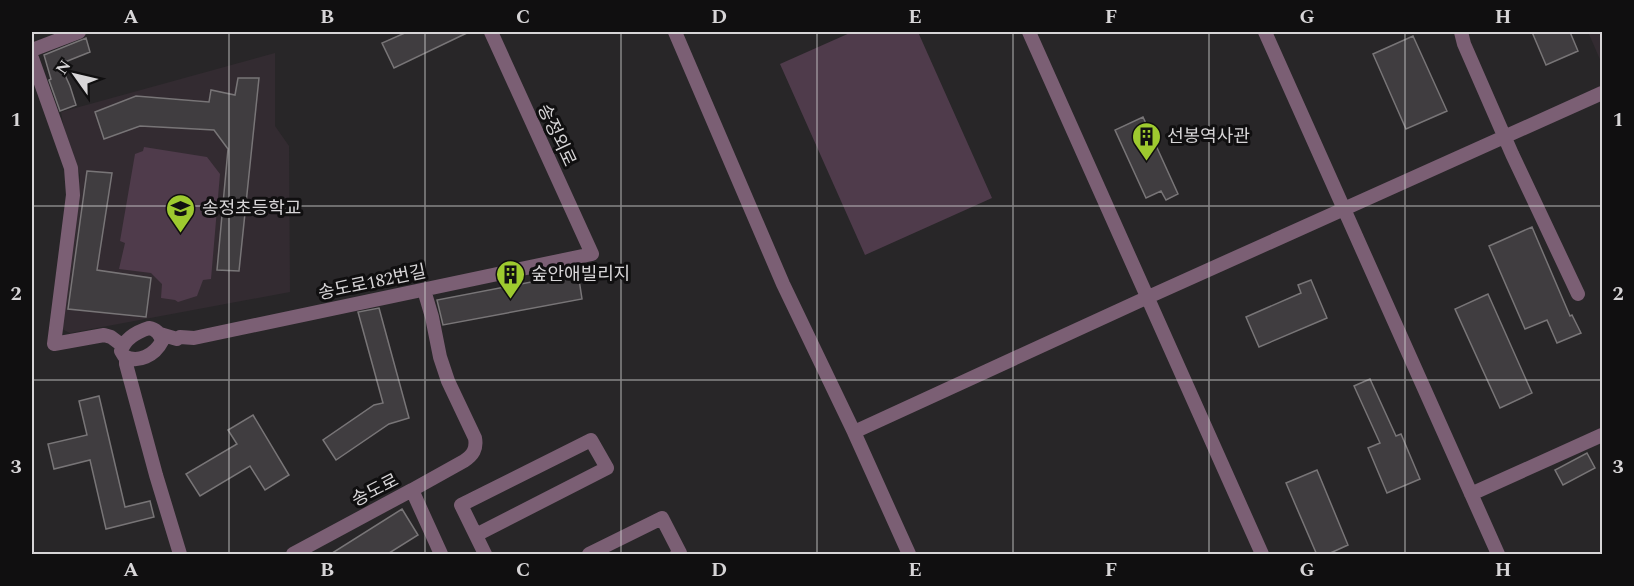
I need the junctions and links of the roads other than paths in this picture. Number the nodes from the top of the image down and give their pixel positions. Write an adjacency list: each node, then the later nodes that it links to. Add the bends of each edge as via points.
1 (80, 32): 7 (street)
2 (491, 32): 12 (street, 송정외로)
3 (675, 32): 18 (street, via 783,284)
4 (1029, 32): 15 (street)
5 (1265, 32): 11 (street)
6 (1461, 32): 10 (street)
7 (32, 50)
8 (32, 58): 17 (street, via 71,168 73,195 54,344 104,335)
9 (1602, 93): 10 (street)
10 (1505, 137): 11 (street); 14 (street)
11 (1343, 209): 15 (street); 21 (street)
12 (592, 254): 13 (street, 송도로182번길)
13 (424, 290): 16 (street, 송도로182번길, via 194,338); 20 (street, via 448,381 476,445 471,456)
14 (1578, 294)
15 (1146, 298): 18 (street); 30 (street)
16 (160, 334): 17 (street, via 153,328 142,330 125,342); 17 (street, via 162,341 155,350 140,359 132,360)
17 (125, 352): 23 (street)
18 (855, 432): 29 (street)
19 (1602, 435): 21 (street)
20 (412, 490): 24 (street, 송도로); 25 (street, 송도로)
21 (1471, 495): 31 (street)
22 (476, 535): 22 (street, via 461,505 591,440 606,468); 26 (street)
23 (180, 555)
24 (293, 555)
25 (441, 555)
26 (485, 555)
27 (589, 555): 28 (street, via 662,518 680,553)
28 (677, 555)
29 (909, 555)
30 (1262, 555)
31 (1498, 555)

